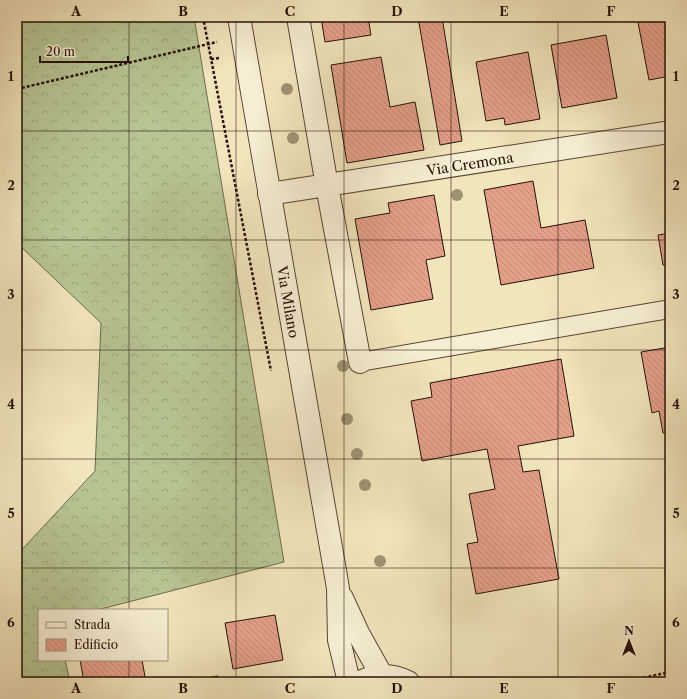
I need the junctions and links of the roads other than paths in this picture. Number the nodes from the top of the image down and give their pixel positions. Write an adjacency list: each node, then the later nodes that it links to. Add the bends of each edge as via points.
1 (239, 17): 5 (street, Via Milano)
2 (298, 17): 4 (street)
3 (670, 132): 4 (street, Via Cremona)
4 (327, 186): 5 (street, Via Cremona); 7 (street)
5 (269, 194): 8 (street, Via Milano)
6 (670, 309): 7 (lane)
7 (360, 362)
8 (338, 588): 9 (street, via 358,633); 10 (street, via 339,640)
9 (382, 676): 11 (street); 12 (street)
10 (349, 682)
11 (360, 682)
12 (408, 682)

